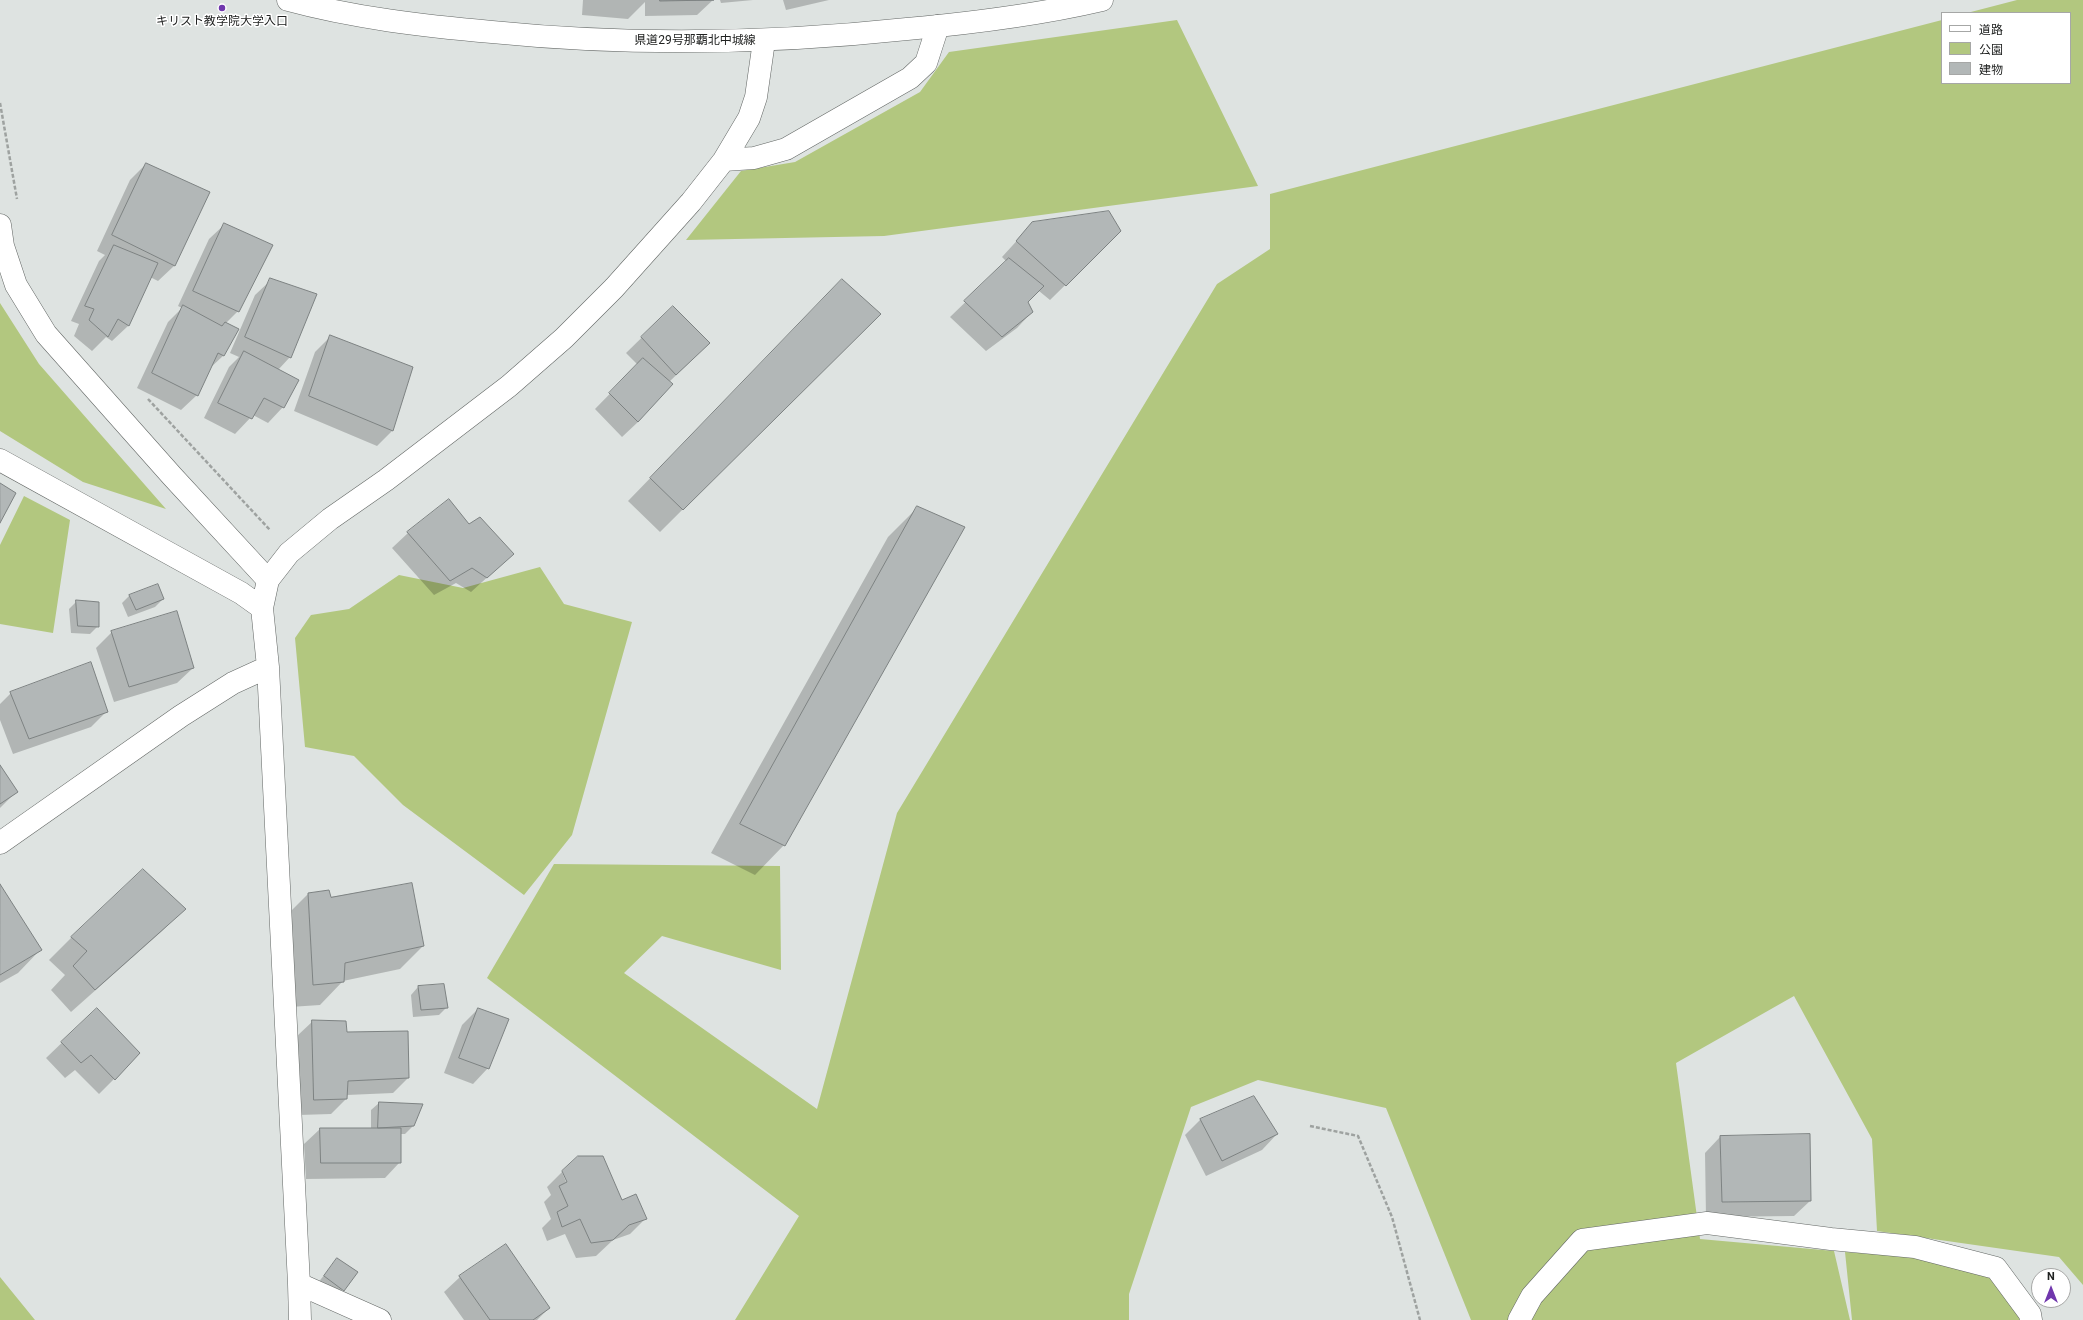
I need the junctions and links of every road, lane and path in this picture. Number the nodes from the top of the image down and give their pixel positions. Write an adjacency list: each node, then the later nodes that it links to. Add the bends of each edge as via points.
1 (288, 0): 4 (street, 県道29号那覇北中城線, via 422,26 559,39)
2 (1102, 0): 3 (street, 県道29号那覇北中城線, via 1010,18)
3 (938, 26): 4 (street, 県道29号那覇北中城線); 6 (street, via 926,63 910,78 786,149 754,158)
4 (764, 41): 6 (street, via 756,96 749,118)
5 (0, 103): 7 (path)
6 (724, 160): 12 (street, via 691,202 629,271 564,338 509,386 386,480 330,519 290,553)
7 (18, 205)
8 (0, 225): 12 (street, via 3,246 16,285 46,334)
9 (147, 398): 11 (path)
10 (0, 460): 13 (street, via 241,593)
11 (270, 530)
12 (268, 580): 13 (street)
13 (262, 608): 14 (street)
14 (268, 667): 15 (street, via 238,680 181,716); 17 (street)
15 (0, 843)
16 (1310, 1126): 20 (path, via 1358,1136 1392,1217)
17 (299, 1284): 18 (street); 19 (street)
18 (300, 1320)
19 (380, 1320)
20 (1420, 1320)
21 (1519, 1320): 22 (street, via 1532,1296 1582,1240 1707,1223 1832,1239 1915,1246 1996,1268 2030,1314)
22 (2031, 1320)

